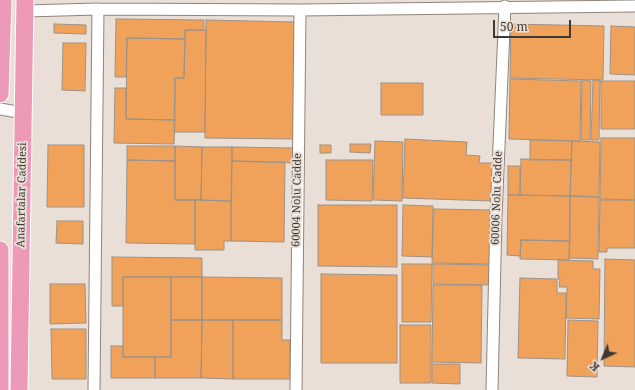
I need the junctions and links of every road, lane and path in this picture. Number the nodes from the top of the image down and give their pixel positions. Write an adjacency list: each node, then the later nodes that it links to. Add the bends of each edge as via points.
1 (3, 0): 8 (main road)
2 (234, 5): 6 (street); 7 (street)
3 (25, 6): 6 (street); 10 (main road, Anafartalar Caddesi)
4 (505, 6): 5 (street); 7 (street); 16 (street, 60006 Nolu Cadde)
5 (635, 6)
6 (98, 9): 14 (street)
7 (300, 10): 15 (street, 60004 Nolu Cadde)
8 (0, 94)
9 (0, 109): 10 (street)
10 (23, 113): 13 (main road, Anafartalar Caddesi)
11 (0, 250): 12 (main road, Anafartalar Caddesi)
12 (0, 390)
13 (19, 390)
14 (94, 390)
15 (296, 390)
16 (492, 390)

